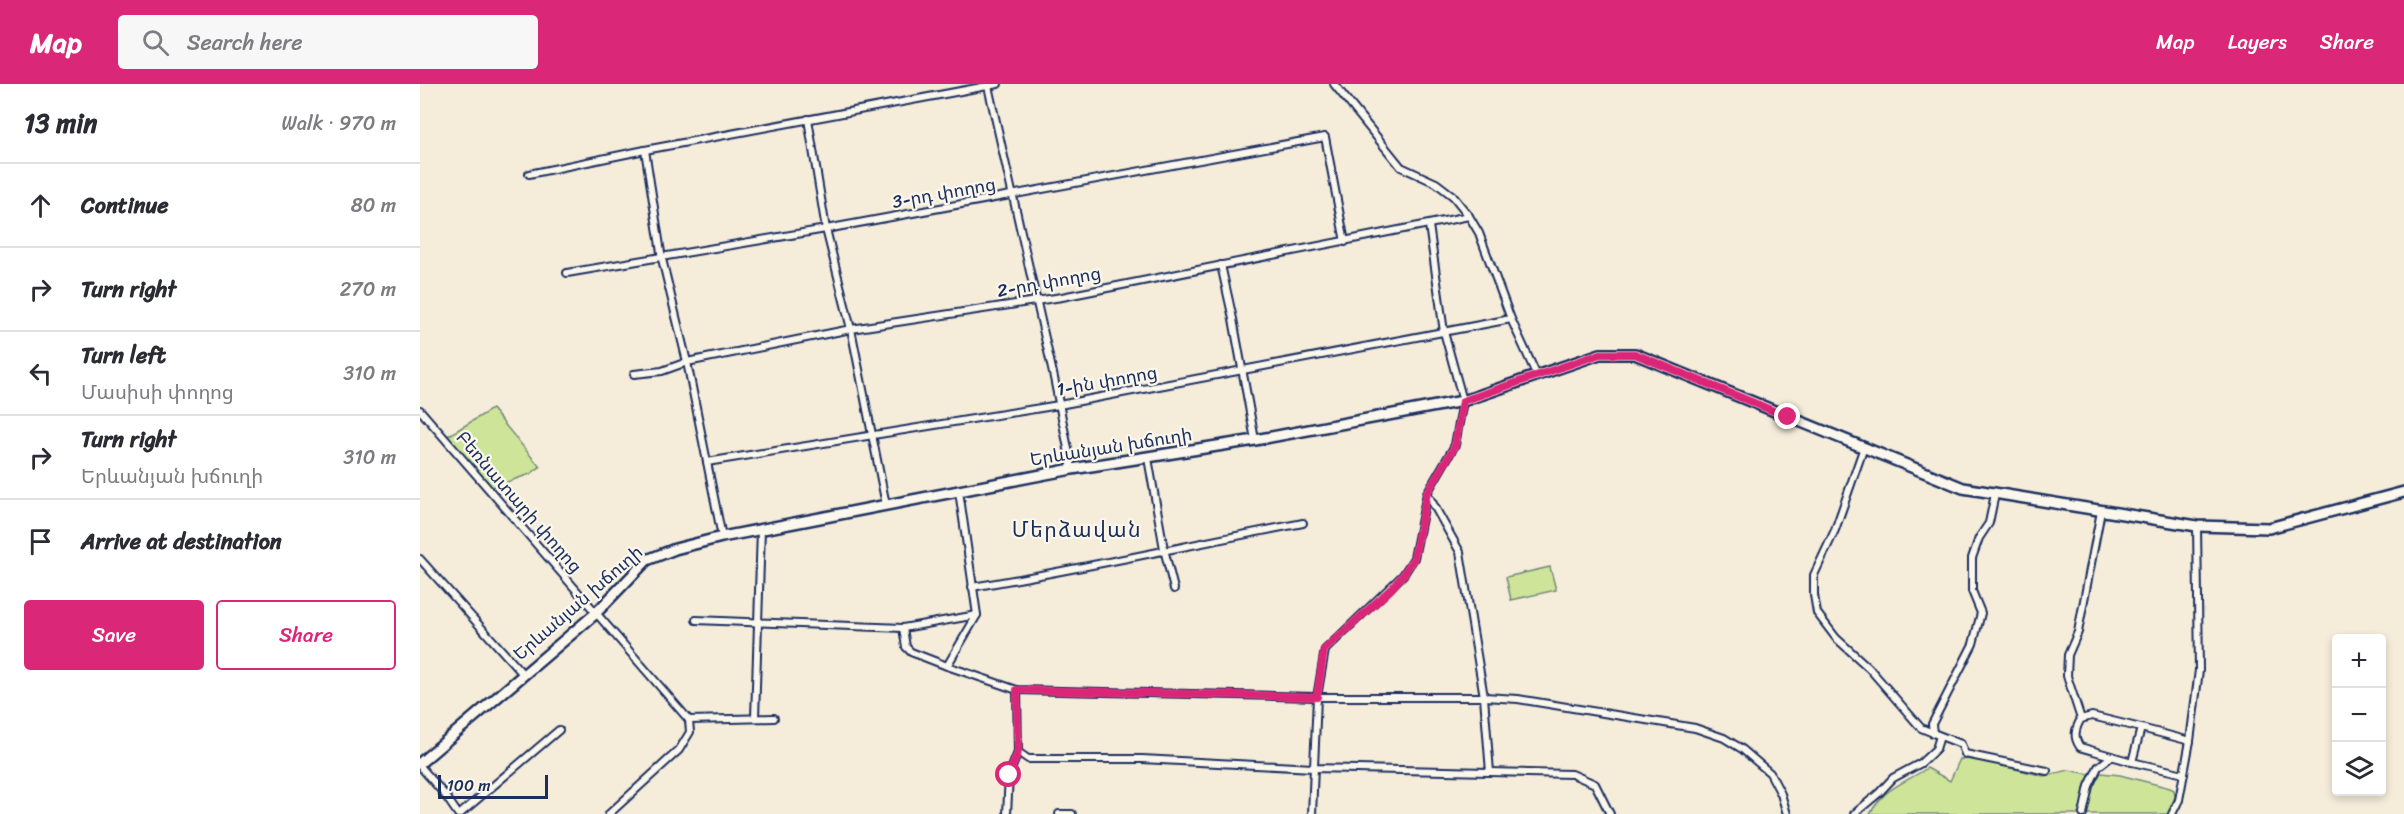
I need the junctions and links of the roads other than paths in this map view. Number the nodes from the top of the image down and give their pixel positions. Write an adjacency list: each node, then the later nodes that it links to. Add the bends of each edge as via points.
1 (999, 84): 3 (street)
2 (1334, 84): 8 (street, via 1401,167 1436,183)
3 (988, 86): 4 (street); 7 (street)
4 (808, 119): 5 (street); 10 (street)
5 (645, 150): 6 (street); 12 (street)
6 (529, 174)
7 (1013, 195): 10 (street, 3-րդ փողոց); 11 (street, 3-րդ փողոց, via 1325,137); 15 (street)
8 (1469, 216): 9 (street, 2-րդ փողոց); 16 (street)
9 (1428, 225): 11 (street, 2-րդ փողոց); 18 (street)
10 (826, 230): 12 (street, 3-րդ փողոց); 17 (street)
11 (1345, 242): 13 (street, 2-րդ փողոց)
12 (662, 259): 14 (street, 3-րդ փողոց); 19 (street)
13 (1221, 265): 15 (street, 2-րդ փողոց); 20 (street)
14 (567, 273)
15 (1036, 301): 17 (street, 2-րդ փողոց); 24 (street)
16 (1511, 319): 18 (street, 1-ին փողոց); 22 (street)
17 (851, 329): 19 (street, 2-րդ փողոց); 26 (street)
18 (1444, 332): 20 (street, 1-ին փողոց); 23 (street)
19 (687, 362): 21 (street, 2-րդ փողոց, via 662,371); 30 (street)
20 (1243, 371): 24 (street, 1-ին փողոց); 27 (street)
21 (634, 374)
22 (1537, 376): 23 (main road, Երևանյան խճուղի); 28 (main road, Երևանյան խճուղի, via 1600,354 1635,354)
23 (1463, 401): 27 (main road, Երևանյան խճուղի); 34 (street, via 1455,446)
24 (1059, 405): 26 (street, 1-ին փողոց); 31 (street)
25 (420, 410): 46 (street, Բեռնատարի փողոց)
26 (872, 436): 30 (street, 1-ին փողոց); 36 (street)
27 (1255, 440): 29 (main road, Երևանյան խճուղի)
28 (1864, 447): 35 (main road, Երևանյան խճուղի, via 1963,488); 62 (street, via 1835,531 1814,575 1817,613 1921,729)
29 (1148, 458): 31 (main road, Երևանյան խճուղի); 42 (street)
30 (707, 462): 41 (street)
31 (1072, 469): 32 (main road, Երևանյան խճուղի)
32 (959, 491): 36 (main road, Երևանյան խճուղի); 44 (street)
33 (2404, 492): 39 (main road, Երևանյան խճուղի, via 2270,528)
34 (1427, 493): 54 (street, via 1414,558 1391,589 1324,650); 55 (street, via 1460,552)
35 (1995, 494): 37 (main road, Երևանյան խճուղի); 62 (street, via 1990,520 1972,558 1972,591 1980,613 1973,644 1932,724)
36 (886, 505): 40 (main road, Երևանյան խճուղի)
37 (2101, 511): 39 (main road, Երևանյան խճուղի); 58 (street, via 2080,620 2068,655 2067,676)
38 (1303, 523): 42 (street)
39 (2197, 526): 63 (street, via 2199,670)
40 (761, 529): 41 (main road, Երևանյան խճուղի); 49 (street)
41 (722, 537): 46 (main road, Երևանյան խճուղի, via 647,560)
42 (1164, 549): 44 (street, via 1068,572); 45 (street)
43 (420, 559): 52 (street)
44 (972, 587): 47 (street)
45 (1174, 589)
46 (595, 614): 52 (main road, Երևանյան խճուղի); 59 (street, Բեռնատարի փողոց)
47 (977, 615): 50 (street); 51 (street)
48 (696, 620): 49 (street)
49 (758, 623): 50 (street); 56 (street)
50 (903, 628): 51 (street, via 906,647 911,652)
51 (947, 666): 53 (street)
52 (522, 673): 67 (main road, Երևանյան խճուղի)
53 (1017, 690): 54 (street); 64 (street)
54 (1317, 697): 55 (street); 68 (street)
55 (1484, 697): 70 (street); 79 (street, via 1684,726 1724,738 1770,773)
56 (755, 718): 57 (street); 59 (street)
57 (774, 718)
58 (2081, 719): 60 (street, via 2092,716); 65 (street, via 2075,736 2080,747)
59 (689, 720): 73 (street, via 690,732 679,750)
60 (2141, 728): 63 (street); 66 (street)
61 (559, 730): 72 (street)
62 (1936, 734): 69 (street, via 1961,744 1965,754); 80 (street, via 1936,750 1893,778)
63 (2190, 741): 71 (street)
64 (1018, 752): 68 (street, via 1028,759 1142,759); 74 (street, via 1009,775)
65 (2112, 756): 66 (street); 81 (street, via 2098,766)
66 (2132, 762): 71 (street)
67 (420, 765): 72 (street)
68 (1313, 768): 70 (street); 77 (street)
69 (2047, 771)
70 (1490, 772): 78 (street, via 1572,774 1584,778 1595,783)
71 (2184, 774): 82 (street)
72 (459, 814)
73 (609, 814)
74 (1007, 814)
75 (1059, 814): 76 (street)
76 (1072, 814)
77 (1312, 814)
78 (1610, 814)
79 (1787, 814)
80 (1854, 814)
81 (2083, 814)
82 (2172, 814)

